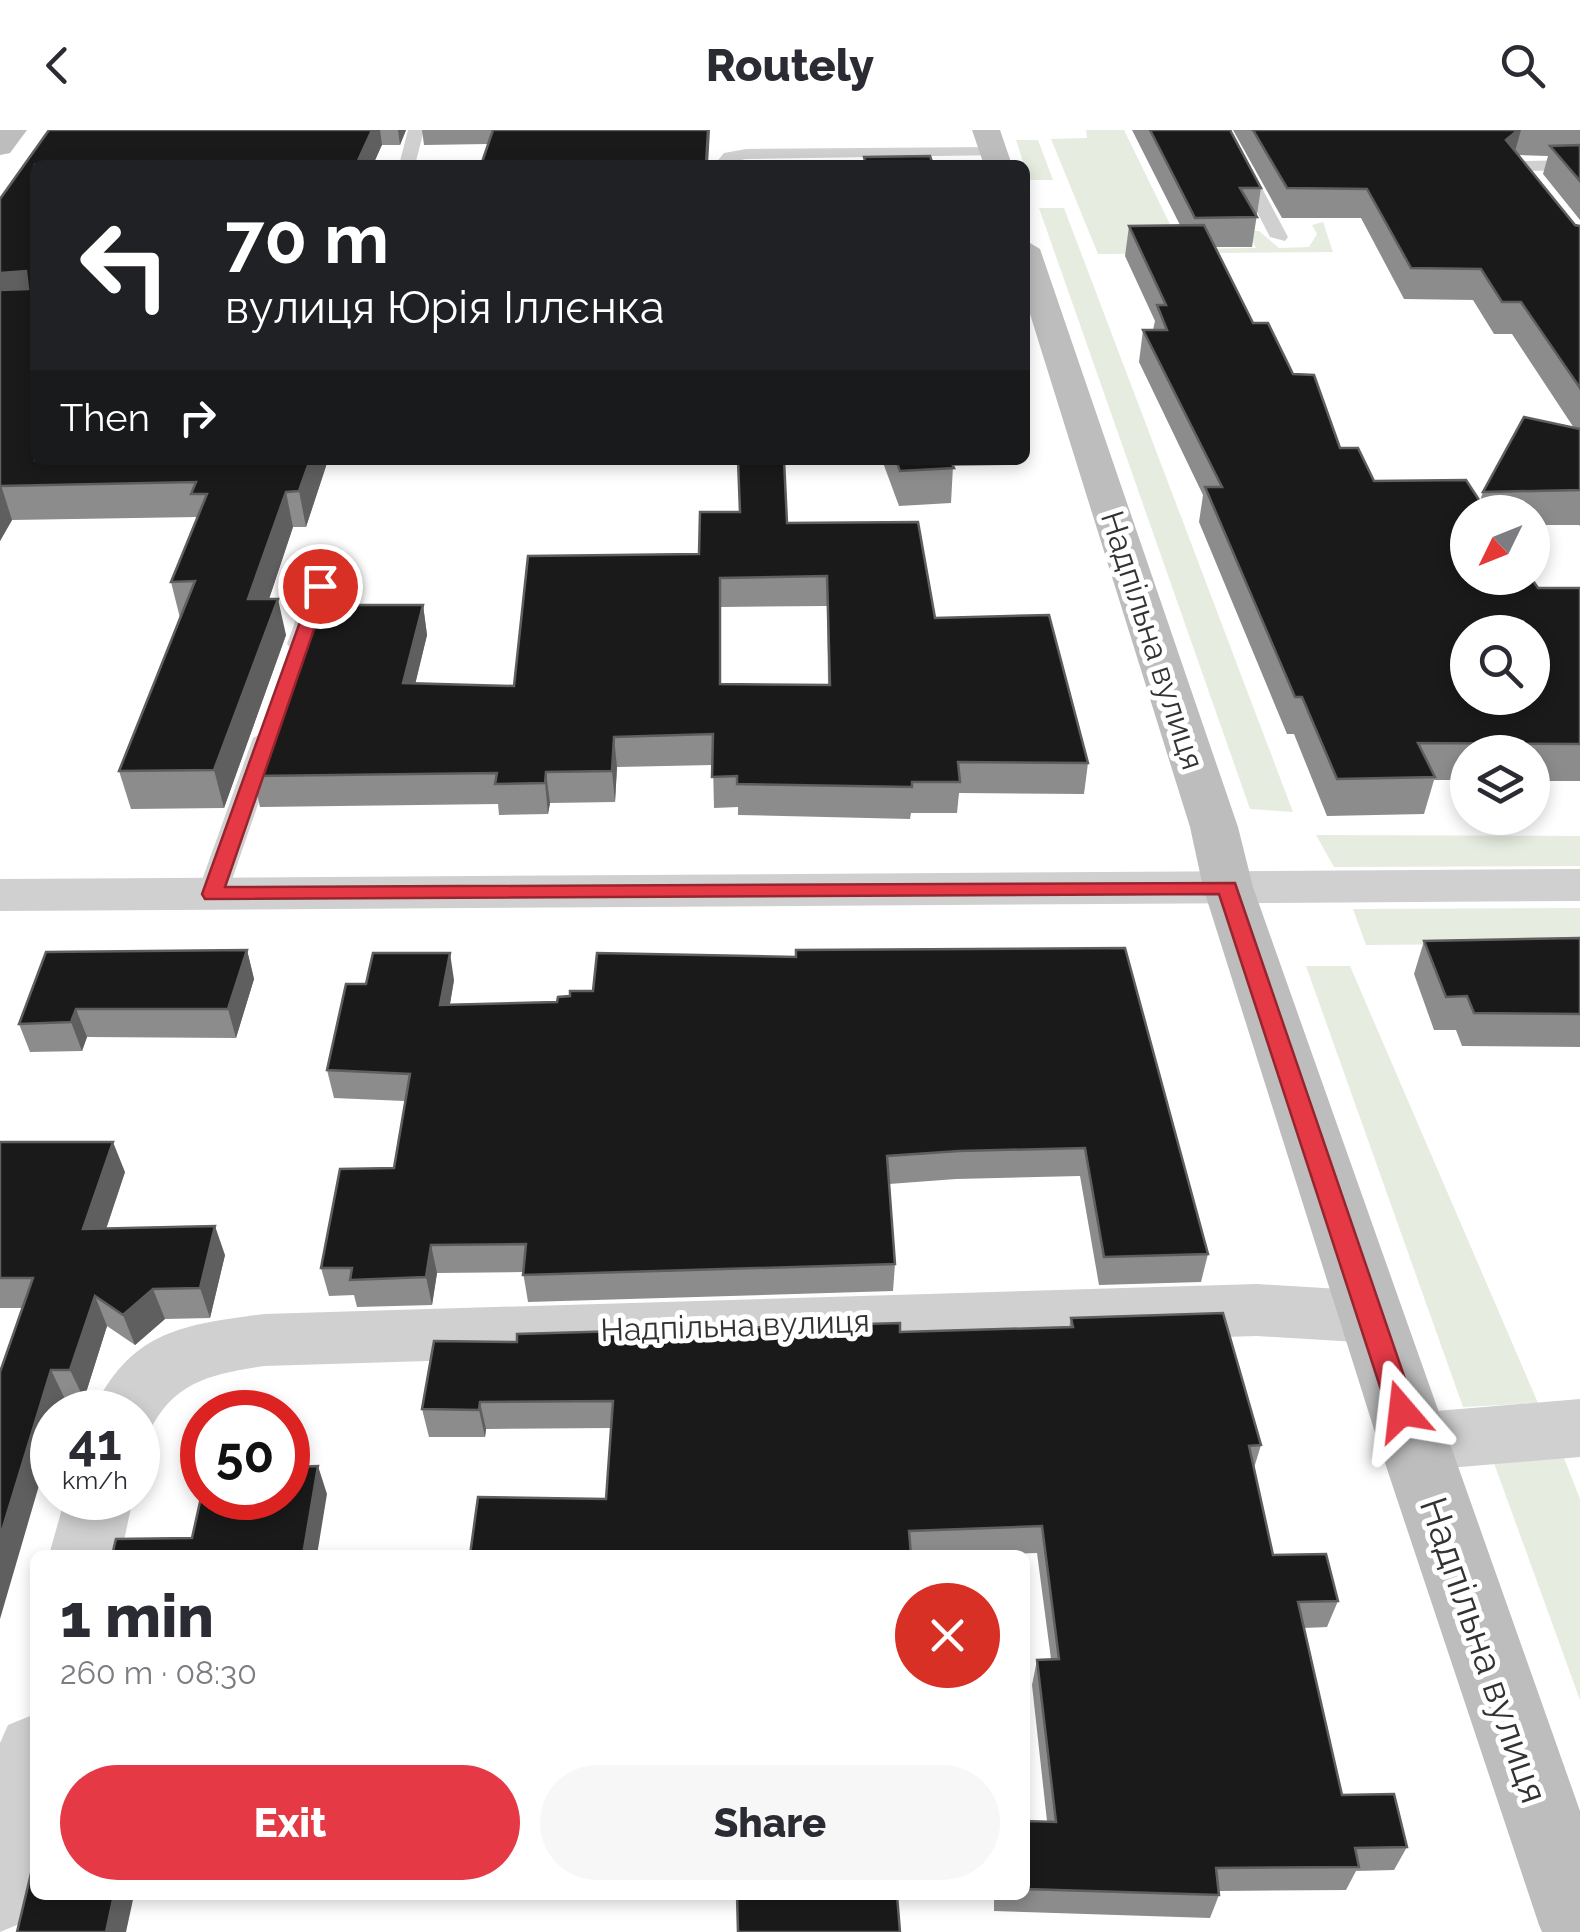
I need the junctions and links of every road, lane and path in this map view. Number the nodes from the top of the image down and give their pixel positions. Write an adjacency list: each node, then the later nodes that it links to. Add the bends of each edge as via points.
1 (13, 130): 4 (main road)
2 (416, 130): 6 (lane)
3 (1223, 130): 11 (lane)
4 (0, 147)
5 (993, 149): 7 (lane, via 746,154)
6 (408, 160)
7 (726, 160)
8 (1516, 166): 9 (lane); 10 (street)
9 (1580, 166)
10 (1540, 196)
11 (1279, 237)
12 (1030, 263): 17 (main road, Надпільна вулиця, via 1214,827)
13 (320, 586): 14 (lane)
14 (288, 677)
15 (276, 713): 18 (lane)
16 (1580, 885): 17 (street)
17 (1228, 888): 18 (street); 20 (main road, Надпільна вулиця)
18 (212, 894): 19 (street)
19 (0, 895)
20 (1373, 1318): 21 (street, Надпільна вулиця, via 1257,1310 264,1340 187,1354 162,1365); 23 (main road, Надпільна вулиця)
21 (136, 1390)
22 (1580, 1428): 23 (street)
23 (1412, 1442): 28 (main road, Надпільна вулиця)
24 (94, 1520): 25 (street)
25 (86, 1550)
26 (30, 1772): 27 (street)
27 (0, 1892)
28 (1580, 1925)

